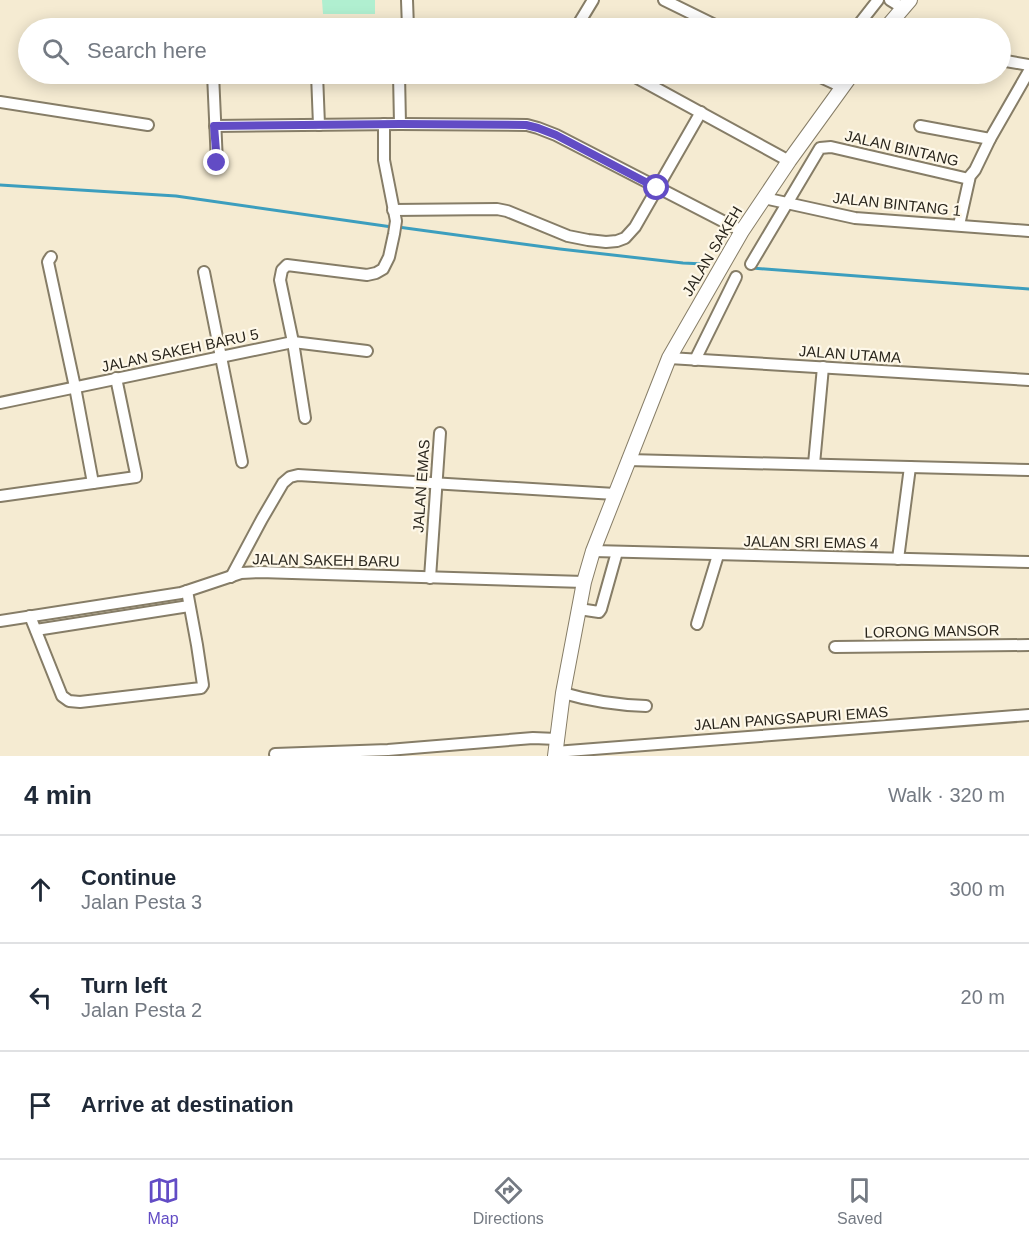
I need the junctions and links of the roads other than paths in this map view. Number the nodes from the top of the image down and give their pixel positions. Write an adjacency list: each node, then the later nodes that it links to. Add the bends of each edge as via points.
1 (407, 0): 7 (street)
2 (593, 0): 8 (street)
3 (664, 0): 9 (street)
4 (878, 0): 10 (street)
5 (890, 0): 6 (street)
6 (906, 4): 11 (street)
7 (408, 18)
8 (582, 18)
9 (701, 18)
10 (864, 18)
11 (894, 18)
12 (1011, 62): 13 (street)
13 (1029, 65)
14 (1029, 71): 30 (street)
15 (213, 84): 28 (street)
16 (317, 84): 27 (street)
17 (399, 84): 25 (street)
18 (649, 84): 23 (street)
19 (836, 84): 21 (street)
20 (844, 84): 21 (street, JALAN SAKEH)
21 (842, 87): 31 (street, JALAN SAKEH)
22 (0, 102): 26 (street)
23 (701, 112): 31 (street); 34 (street)
24 (384, 124): 25 (street); 27 (street); 37 (street, via 384,160)
25 (400, 124): 34 (street, via 526,125 556,135)
26 (148, 125)
27 (318, 125): 28 (street)
28 (214, 126): 32 (street)
29 (920, 126): 30 (street)
30 (990, 140): 33 (street)
31 (789, 161): 35 (street, JALAN SAKEH)
32 (217, 163)
33 (969, 179): 36 (street, JALAN BINTANG, via 824,146 817,151); 38 (street)
34 (657, 188): 37 (street, via 636,227 617,241 568,236 497,209); 39 (street)
35 (764, 198): 36 (street, JALAN BINTANG 1); 39 (street, JALAN SAKEH)
36 (787, 203): 38 (street, JALAN BINTANG 1, via 855,218); 42 (street, JALAN BINTANG)
37 (395, 216): 45 (street, via 389,257 376,273 287,265 282,270 280,280)
38 (959, 225): 40 (street, JALAN BINTANG 1)
39 (742, 231): 48 (street, JALAN SAKEH)
40 (1029, 231)
41 (51, 257): 53 (street, via 48,262)
42 (751, 264)
43 (204, 272): 47 (street)
44 (736, 278): 49 (street)
45 (293, 342): 46 (street, JALAN SAKEH BARU 5); 47 (street, JALAN SAKEH BARU 5); 55 (street)
46 (367, 351)
47 (221, 357): 51 (street, JALAN SAKEH BARU 5); 58 (street)
48 (669, 358): 49 (street, JALAN UTAMA); 57 (street, JALAN SAKEH)
49 (695, 360): 50 (street, JALAN UTAMA)
50 (823, 368): 52 (street, JALAN UTAMA); 59 (street)
51 (116, 378): 53 (street, JALAN SAKEH BARU 5); 62 (street, via 136,474 134,478)
52 (1029, 380)
53 (75, 387): 54 (street, JALAN SAKEH BARU 5); 62 (street)
54 (0, 403)
55 (305, 418)
56 (440, 433): 63 (street, JALAN EMAS)
57 (628, 460): 59 (street); 64 (street, JALAN SAKEH)
58 (242, 462)
59 (814, 465): 60 (street)
60 (910, 467): 61 (street); 69 (street)
61 (1029, 470)
62 (93, 483): 65 (street)
63 (437, 483): 64 (street); 71 (street, via 290,477); 72 (street, JALAN EMAS)
64 (615, 495): 66 (street, JALAN SAKEH)
65 (0, 496)
66 (593, 551): 67 (street, JALAN SRI EMAS 4); 73 (street, JALAN SAKEH)
67 (617, 552): 68 (street, JALAN SRI EMAS 4); 76 (street, via 602,609)
68 (718, 555): 69 (street, JALAN SRI EMAS 4); 79 (street)
69 (898, 559): 70 (street, JALAN SRI EMAS 4)
70 (1029, 562)
71 (231, 577): 72 (street, JALAN SAKEH BARU, via 260,572); 74 (street, JALAN SAKEH BARU)
72 (430, 578): 73 (street, JALAN SAKEH BARU)
73 (584, 582): 76 (street, JALAN SAKEH)
74 (187, 591): 75 (street); 77 (street, JALAN SAKEH BARU)
75 (189, 606): 80 (street); 80 (street, via 201,688 69,701 63,696)
76 (579, 609): 83 (street, JALAN SAKEH)
77 (30, 616): 78 (street, JALAN SAKEH BARU); 80 (street)
78 (0, 621)
79 (697, 624)
80 (36, 630)
81 (1029, 645): 82 (street, LORONG MANSOR)
82 (835, 647)
83 (563, 693): 84 (street, via 620,705); 86 (street, JALAN SAKEH)
84 (646, 706)
85 (1029, 715): 86 (street, JALAN PANGSAPURI EMAS)
86 (555, 749): 87 (street, JALAN PANGSAPURI EMAS, via 533,738)
87 (388, 753): 88 (street, JALAN PANGSAPURI EMAS)
88 (275, 754)

